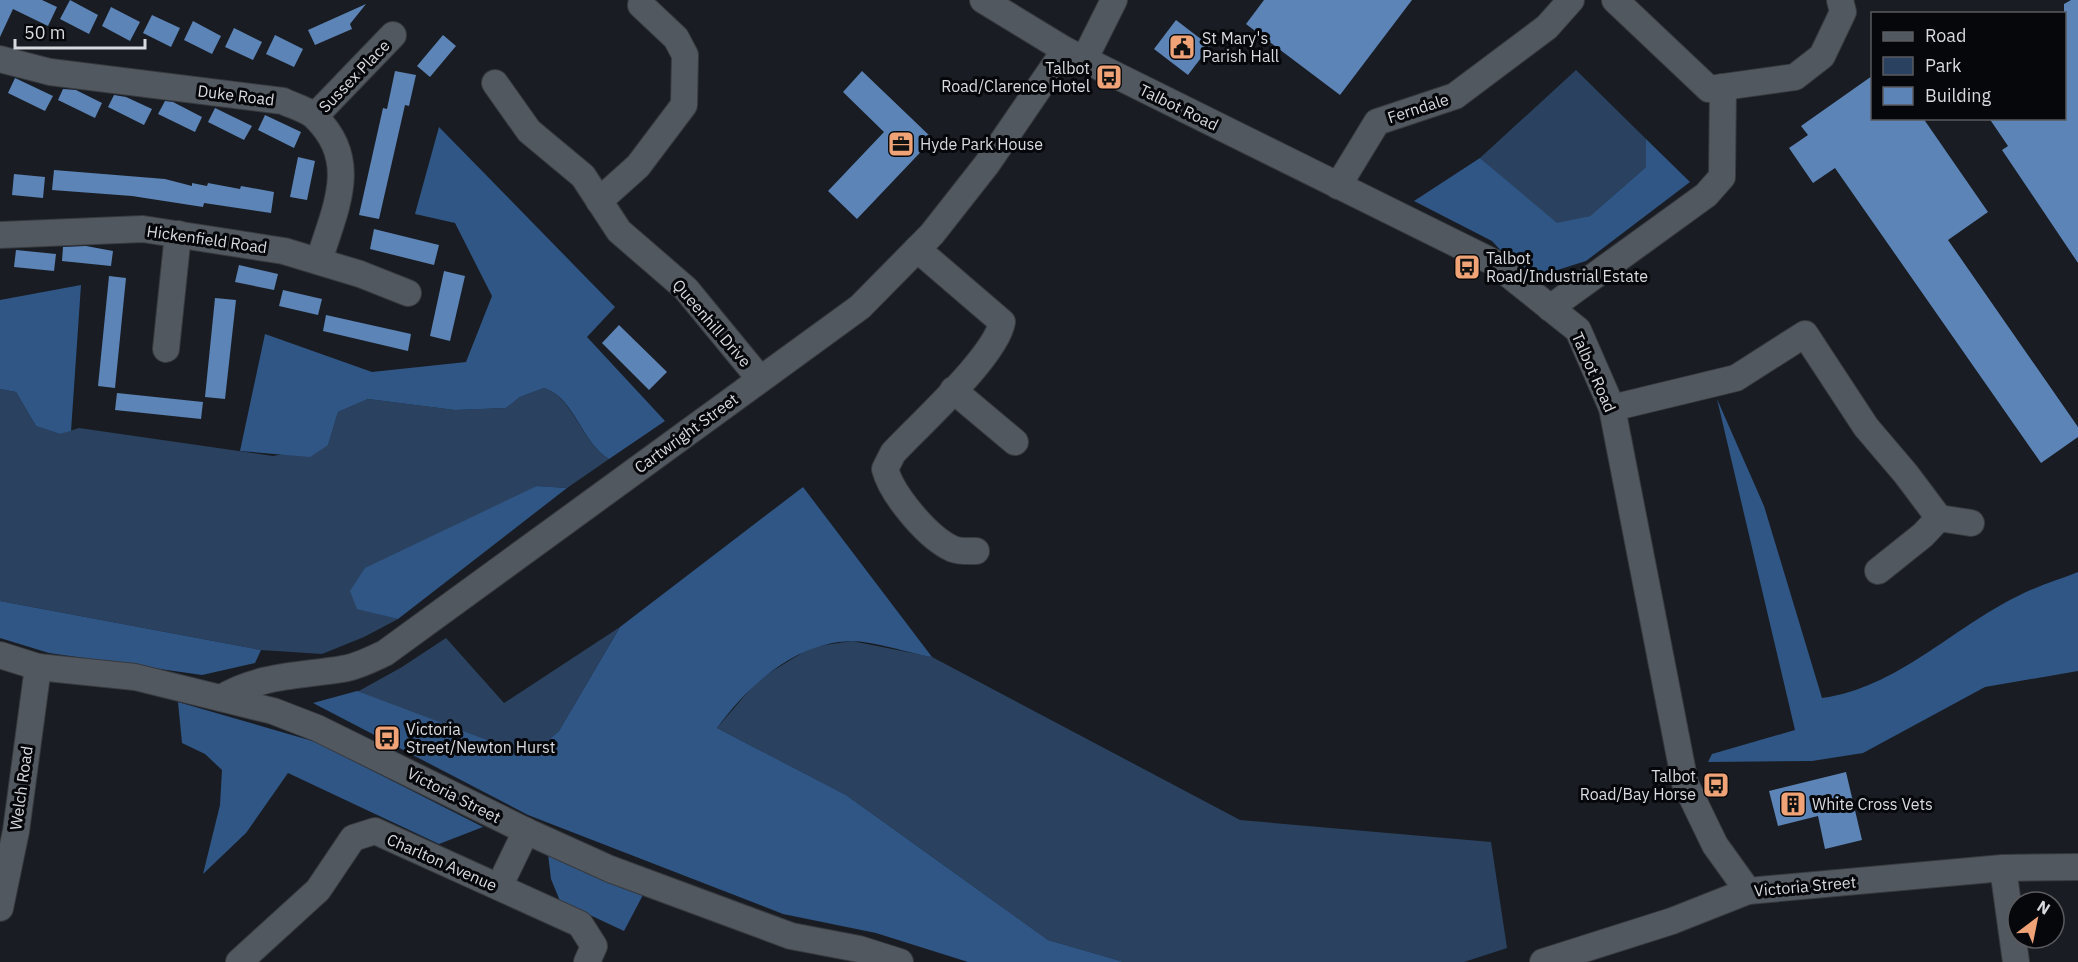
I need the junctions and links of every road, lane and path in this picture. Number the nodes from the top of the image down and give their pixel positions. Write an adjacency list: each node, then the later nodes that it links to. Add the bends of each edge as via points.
1 (983, 0): 8 (street, Talbot Road)
2 (1114, 0): 8 (street, Cartwright Street)
3 (1571, 0): 13 (street, Ferndale, via 1547,27 1455,96 1377,122)
4 (1615, 0): 11 (street, via 1709,89)
5 (1840, 0): 11 (street, via 1843,12 1822,56 1795,77)
6 (641, 5): 14 (street, via 676,38 685,55 684,105 638,166)
7 (393, 35): 12 (street, Sussex Place)
8 (1074, 55): 13 (street, Talbot Road); 17 (street, Cartwright Street)
9 (0, 59): 12 (street, Duke Road, via 50,72 283,101)
10 (495, 83): 14 (street, Queenhill Drive, via 529,131 583,176)
11 (1723, 87): 20 (street, via 1722,177 1706,195)
12 (315, 116): 18 (street, Duke Road, via 337,145 343,182)
13 (1338, 186): 20 (street, Talbot Road, via 1492,262)
14 (599, 201): 22 (street, Queenhill Drive, via 619,231 686,289)
15 (178, 234): 16 (street, Hickenfield Road, via 143,229); 18 (street, Hickenfield Road, via 284,251); 21 (street)
16 (0, 235)
17 (917, 249): 22 (street, Cartwright Street, via 860,307); 23 (street, via 1002,322 987,354)
18 (318, 261): 19 (street, Hickenfield Road)
19 (408, 293)
20 (1550, 308): 24 (street, Talbot Road, via 1578,330)
21 (166, 349)
22 (760, 379): 32 (street, Cartwright Street, via 386,653 345,669 259,680)
23 (953, 390): 25 (street); 28 (street, via 893,453 885,469 893,490 935,537 960,552)
24 (1612, 408): 26 (street, via 1736,378 1805,334 1866,427); 37 (street, Talbot Road, via 1685,783 1715,845)
25 (1015, 442)
26 (1938, 518): 27 (street); 29 (street)
27 (1971, 523)
28 (976, 551)
29 (1878, 571)
30 (0, 655): 31 (street, Victoria Street)
31 (38, 667): 32 (street, Victoria Street, via 135,677); 38 (street, Welch Road, via 16,831)
32 (221, 698): 33 (street, Victoria Street, via 273,711 317,728)
33 (526, 831): 36 (street); 39 (street, Victoria Street, via 610,869)
34 (2078, 867): 35 (street, Victoria Street)
35 (2003, 868): 37 (street, Victoria Street); 44 (street)
36 (499, 887): 40 (street, Charlton Avenue, via 375,831 353,838 318,890); 41 (street, Charlton Avenue, via 580,924 594,946)
37 (1748, 891): 43 (street, Victoria Street, via 1672,921)
38 (0, 908)
39 (856, 956): 42 (street, Victoria Street)
40 (239, 962)
41 (587, 962)
42 (900, 962)
43 (1543, 962)
44 (2016, 962)

